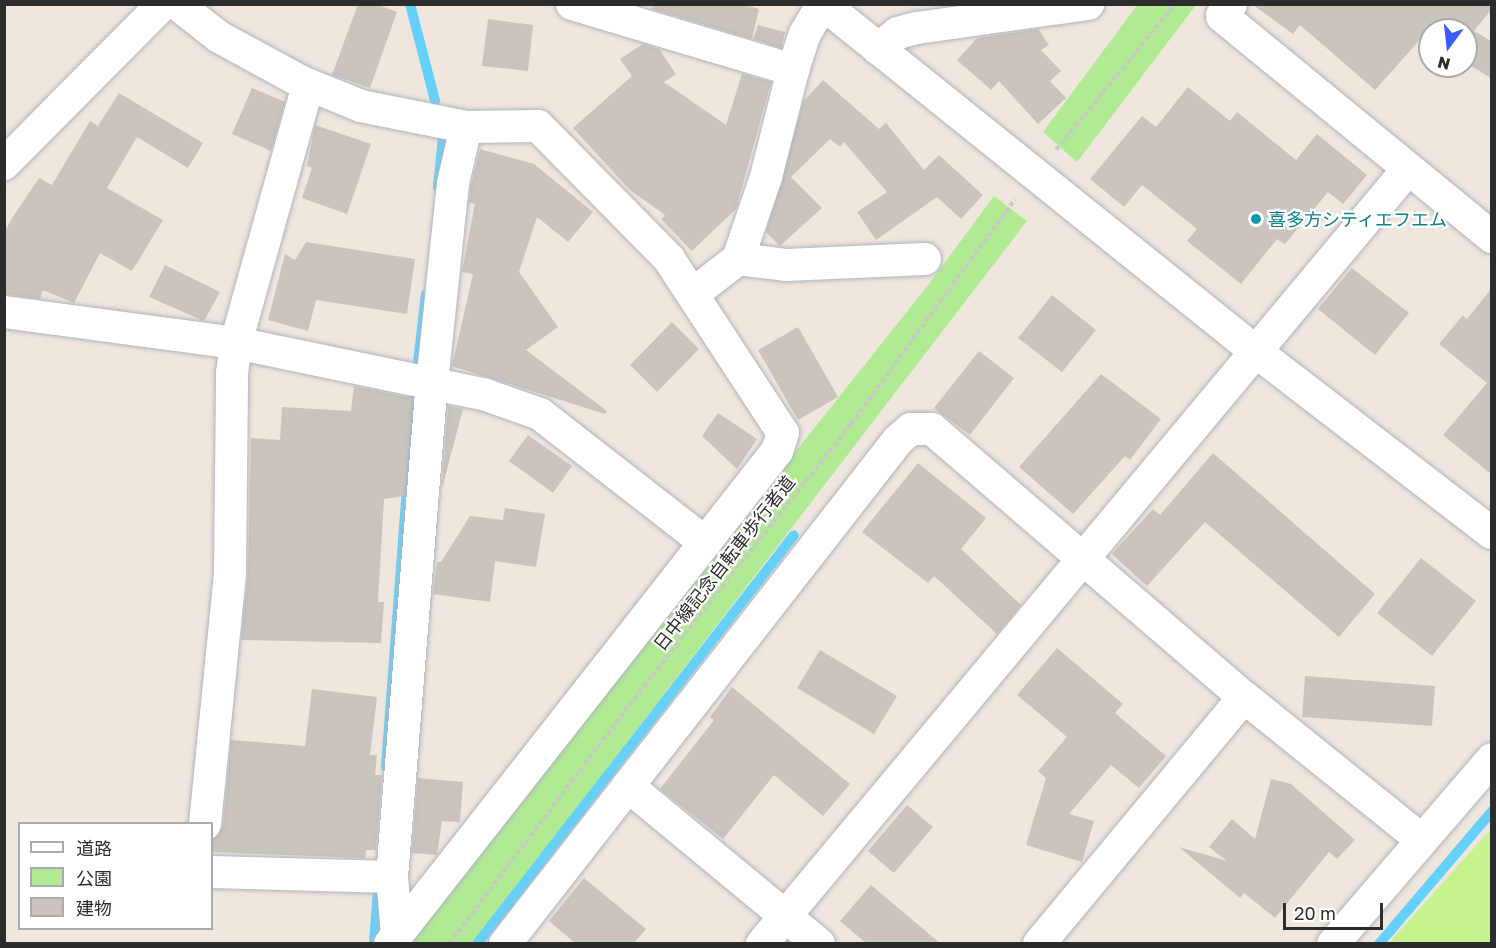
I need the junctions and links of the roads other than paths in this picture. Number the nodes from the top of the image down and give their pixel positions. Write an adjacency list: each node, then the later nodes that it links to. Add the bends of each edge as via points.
1 (163, 4): 11 (street)
2 (177, 4): 9 (street, via 219,37)
3 (572, 4): 8 (street)
4 (822, 4): 7 (street); 8 (street, via 805,34)
5 (1088, 4): 7 (street, via 916,28 898,33)
6 (1231, 4): 12 (street, via 1222,16)
7 (878, 49): 19 (street)
8 (793, 70): 14 (street, via 766,177)
9 (308, 85): 10 (street, via 361,106); 18 (street)
10 (466, 127): 16 (street, via 538,126 669,259); 20 (street, via 453,183)
11 (4, 164)
12 (1407, 170): 13 (street); 19 (street)
13 (1491, 237)
14 (738, 259): 15 (street, via 786,265); 16 (street)
15 (925, 259)
16 (694, 293): 22 (street, via 783,434 777,451)
17 (4, 312): 18 (street)
18 (236, 343): 20 (street); 27 (street, via 232,373 230,573)
19 (1254, 350): 21 (street); 23 (street)
20 (432, 383): 22 (street, via 486,395 540,414); 30 (street)
21 (1491, 533)
22 (703, 541): 32 (street)
23 (1083, 558): 24 (street); 26 (street, via 932,429 911,429 898,440); 31 (street)
24 (1244, 697): 28 (street); 36 (street)
25 (1491, 759): 28 (street)
26 (628, 786): 31 (street); 33 (street)
27 (205, 822)
28 (1422, 840): 37 (street)
29 (213, 872): 30 (street)
30 (392, 877): 32 (street)
31 (785, 915): 34 (street); 35 (street)
32 (393, 939)
33 (505, 944)
34 (762, 944)
35 (819, 944)
36 (1039, 944)
37 (1333, 944)

